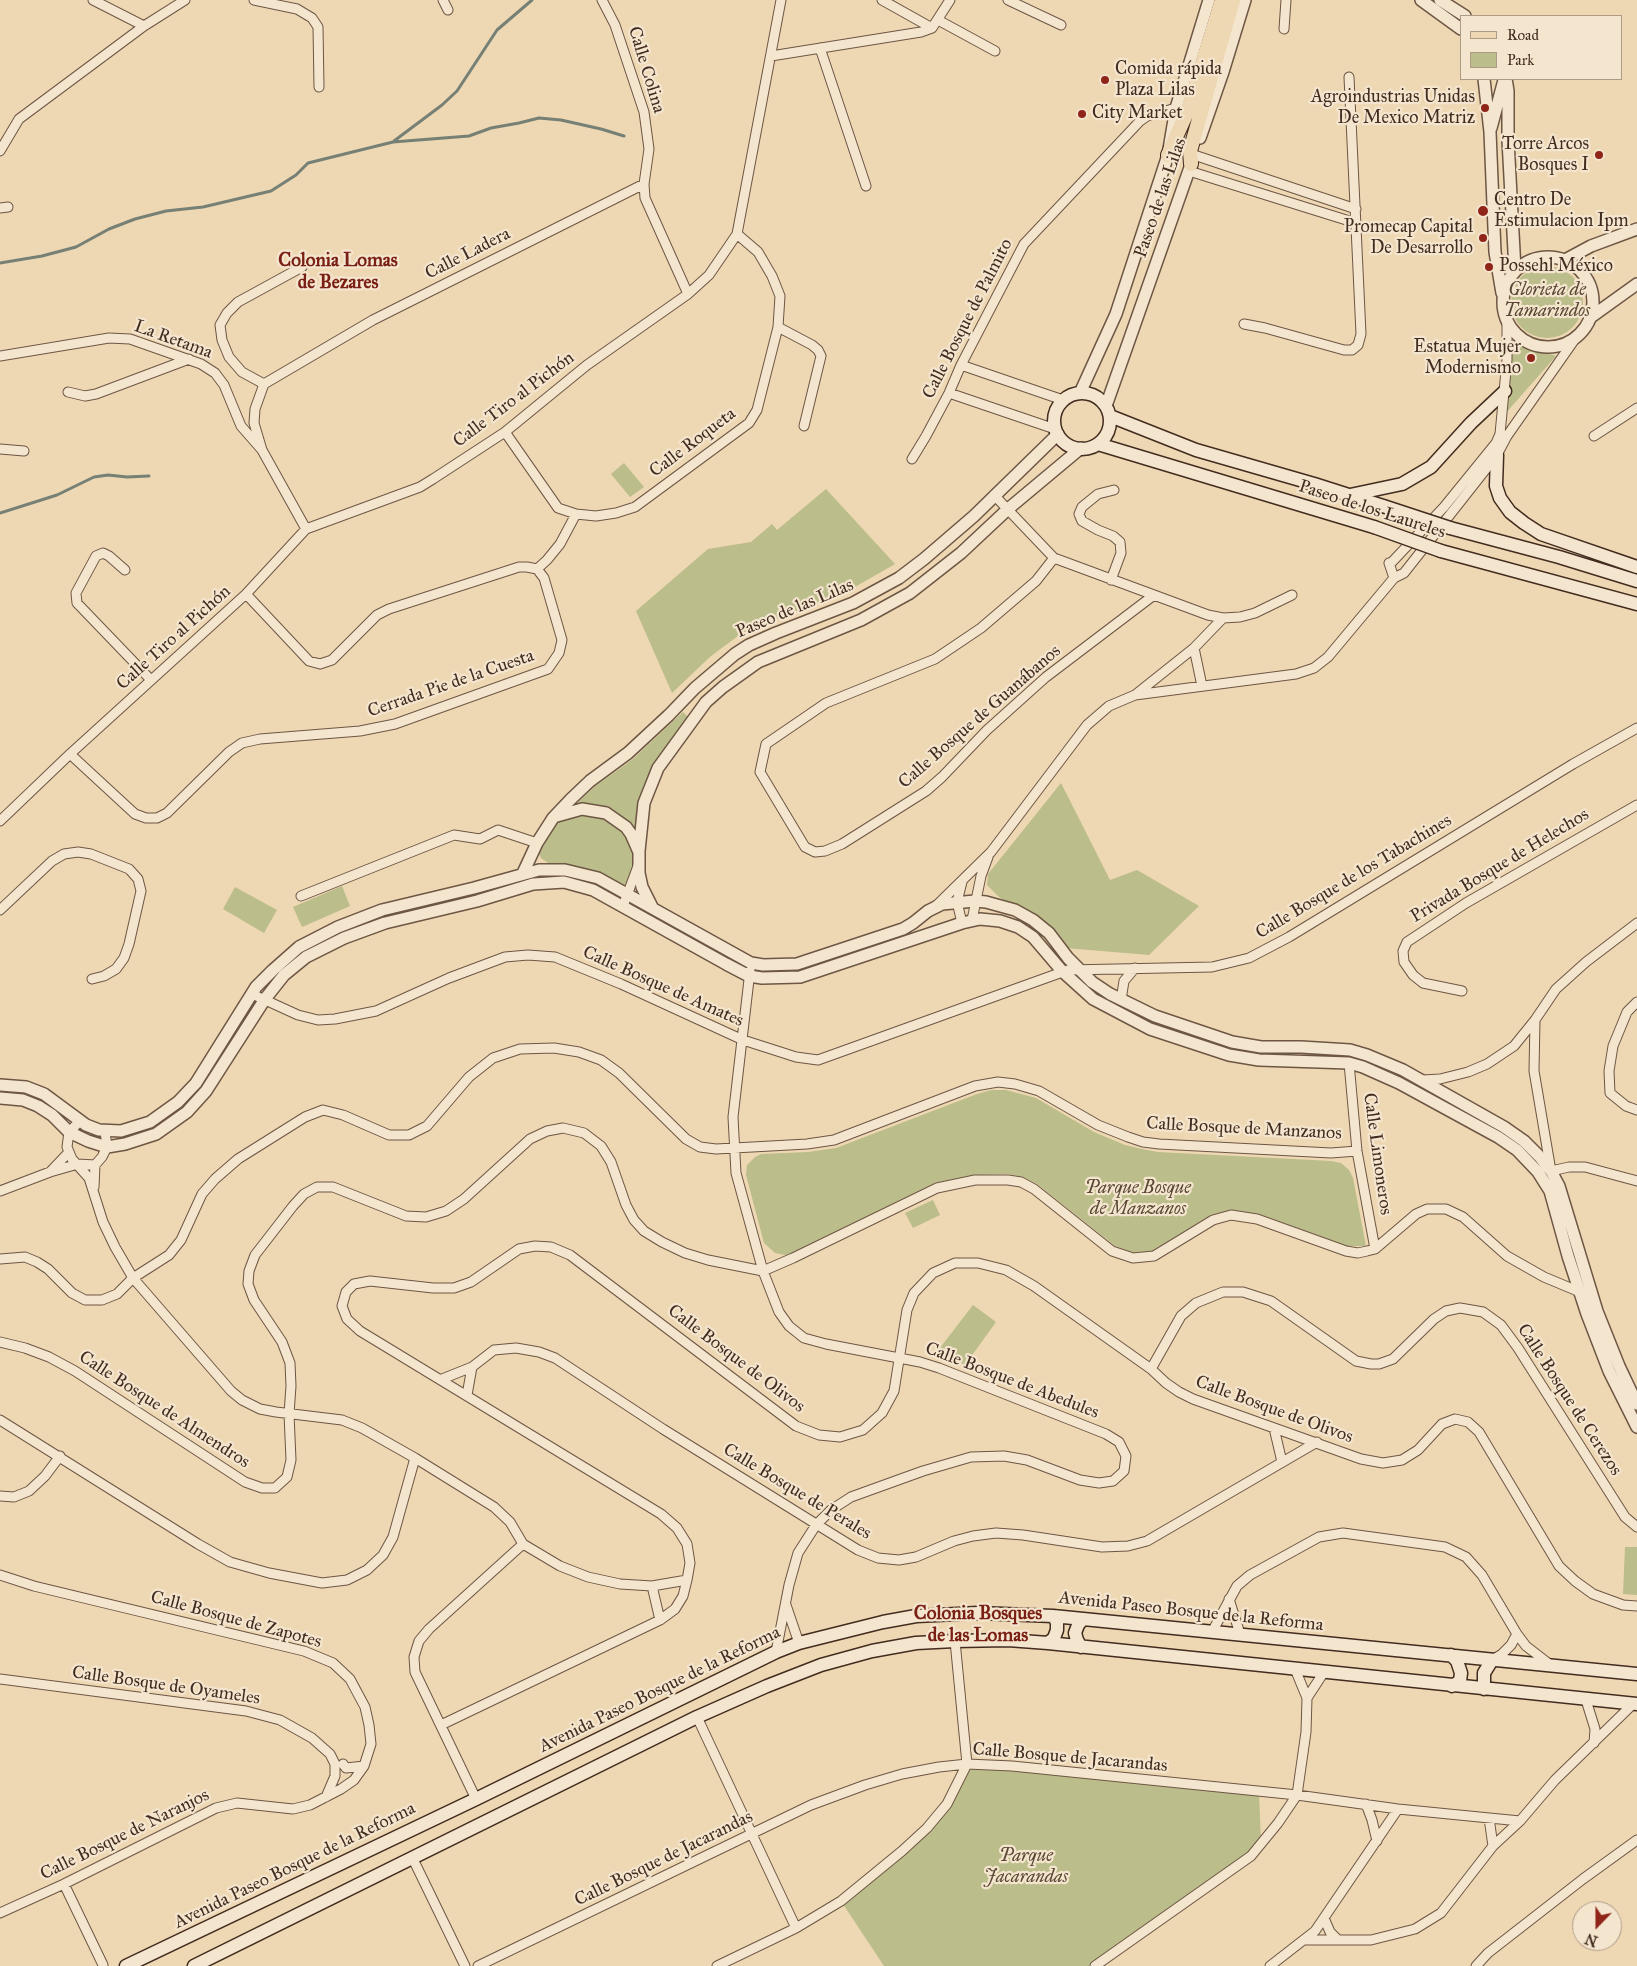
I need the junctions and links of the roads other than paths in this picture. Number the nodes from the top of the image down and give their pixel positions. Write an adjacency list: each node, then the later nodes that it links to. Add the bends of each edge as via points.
1 (93, 0): 21 (street)
2 (185, 0): 21 (street)
3 (254, 0): 31 (street, via 297,8 312,18 318,27)
4 (443, 0): 17 (street)
5 (602, 0): 38 (street, Calle Colina, via 644,112 649,149)
6 (781, 0): 26 (street, Calle Tiro al Pichón)
7 (882, 0): 19 (street)
8 (950, 0): 19 (street)
9 (1008, 0): 20 (street)
10 (1209, 0): 32 (street, Paseo de las Lilas)
11 (1222, 0): 36 (main road, via 1188,110)
12 (1233, 0): 37 (main road, via 1190,151)
13 (1245, 0): 37 (street, Paseo de las Lilas)
14 (1286, 0): 23 (street)
15 (1421, 0): 22 (street)
16 (1440, 0): 18 (street)
17 (448, 10)
18 (1463, 15)
19 (935, 24): 24 (street, via 921,32); 25 (street)
20 (1061, 25)
21 (144, 26): 35 (street, via 19,119)
22 (1460, 28)
23 (1284, 29)
24 (820, 48): 26 (street); 39 (street)
25 (995, 52)
26 (772, 56): 43 (street, Calle Tiro al Pichón)
27 (1349, 76): 40 (street)
28 (1484, 80): 33 (street)
29 (1505, 80): 33 (street)
30 (1505, 80): 34 (street)
31 (320, 88)
32 (1176, 108): 36 (street, Paseo de las Lilas); 57 (street, Calle Bosque de Palmito, via 1140,121 1024,244)
33 (1490, 136): 34 (street, via 1498,144); 49 (street, via 1495,252)
34 (1508, 140): 46 (street)
35 (0, 151)
36 (1168, 155): 62 (street, Paseo de las Lilas, via 1116,314)
37 (1191, 163): 40 (street); 41 (street); 65 (street, Paseo de las Lilas)
38 (644, 184): 48 (street, Calle Colina, via 645,198); 58 (street, Calle Ladera, via 373,320)
39 (866, 186)
40 (1356, 209): 41 (street)
41 (1356, 223): 52 (street, via 1361,334 1352,350)
42 (1637, 229): 44 (street, via 1591,246)
43 (737, 234): 48 (street, Calle Tiro al Pichón, via 709,275); 53 (street, Calle Roqueta, via 758,252 772,276 780,296)
44 (1565, 260): 46 (street, via 1539,257); 50 (street, via 1586,277 1592,290 1594,304)
45 (302, 267): 58 (street, via 238,302 226,312 220,325 229,357 242,372)
46 (1515, 270): 49 (street)
47 (1637, 284): 50 (street)
48 (688, 294): 67 (street, Calle Tiro al Pichón, via 587,365)
49 (1503, 295): 51 (street)
50 (1591, 317): 54 (street, via 1585,330)
51 (1507, 323): 54 (street, via 1520,338 1538,347 1557,347); 59 (street)
52 (1244, 324)
53 (778, 327): 66 (street, via 812,345 821,356); 83 (street, Calle Roqueta, via 757,410 750,423 635,507 606,515)
54 (1575, 339): 76 (street)
55 (0, 356): 56 (street, La Retama, via 109,338 130,339)
56 (189, 360): 60 (street, via 96,394 85,396); 73 (street, La Retama, via 215,373 224,385 242,426)
57 (960, 365): 61 (street, Calle Bosque de Palmito); 63 (street)
58 (264, 384): 73 (street, via 255,409 254,423)
59 (1504, 391): 81 (main road, via 1431,467 1402,484); 89 (street, via 1503,424 1496,443 1444,507 1389,563)
60 (68, 392)
61 (949, 393): 68 (street); 77 (street, Calle Bosque de Palmito)
62 (1080, 393): 63 (main road); 65 (main road, via 1099,399)
63 (1063, 400): 68 (main road, via 1055,414)
64 (1637, 408): 69 (street)
65 (1108, 411): 70 (main road, via 1108,431); 74 (main road, Paseo de los Laureles)
66 (804, 426)
67 (505, 432): 83 (street, via 558,508); 84 (street, Calle Tiro al Pichón, via 420,487)
68 (1057, 432): 71 (main road, via 1064,442); 80 (street, Paseo de las Lilas)
69 (1594, 436)
70 (1098, 444): 71 (main road); 78 (main road, Paseo de los Laureles)
71 (1081, 448): 82 (street, Paseo de las Lilas)
72 (0, 449): 75 (street)
73 (262, 450): 84 (street, La Retama)
74 (1196, 450): 78 (main road, via 1191,458); 81 (main road, Paseo de los Laureles)
75 (24, 451)
76 (1497, 455): 86 (main road, via 1496,486 1510,512 1541,534); 89 (street, via 1404,572)
77 (912, 459)
78 (1191, 472): 95 (main road, Paseo de los Laureles, bridge, via 1374,527 1441,551)
79 (1114, 490): 90 (street, via 1098,494 1082,507 1079,514 1082,521 1120,542 1121,553)
80 (994, 495): 82 (street); 104 (street, Paseo de las Lilas, via 930,554 883,588 853,604 758,641 735,654 628,753 590,781)
81 (1350, 495): 91 (main road, Paseo de los Laureles, bridge, via 1450,528)
82 (1008, 509): 85 (street); 107 (street, Paseo de las Lilas, via 936,573 893,604 758,662 714,694 670,750 653,779 644,803)
83 (576, 514): 87 (street, via 554,552)
84 (306, 529): 92 (street, Calle Tiro al Pichón)
85 (1054, 558): 90 (street); 93 (street, Calle Bosque de Guanábanos, via 1036,581 981,628 935,659 826,703 766,744 760,772 805,848 825,851 842,844 926,791 987,730 1046,678)
86 (1637, 568)
87 (537, 569): 92 (street, via 519,567 389,609 377,616 332,660 320,664 309,661); 102 (street, Cerrada Pie de la Cuesta, via 544,578 562,640 559,653 548,669 395,724 360,732 242,743 167,813 157,818 135,814)
88 (124, 570): 98 (street, via 103,553 96,556 76,593 77,603)
89 (1394, 578): 99 (street, via 1328,657 1314,668 1296,674)
90 (1111, 580): 93 (street)
91 (1637, 581)
92 (246, 594): 98 (street, Calle Tiro al Pichón)
93 (1154, 595): 96 (street)
94 (1292, 595): 96 (street, via 1256,613)
95 (1637, 604)
96 (1223, 618): 97 (street)
97 (1194, 648): 99 (street); 100 (street)
98 (151, 680): 102 (street, Calle Tiro al Pichón)
99 (1202, 686): 100 (street)
100 (1135, 695): 108 (street, via 1109,706 1087,725)
101 (1637, 728): 122 (street, Calle Bosque de los Tabachines, via 1249,958 1212,968)
102 (70, 754): 105 (street, Calle Tiro al Pichón)
103 (1637, 805): 127 (street, Privada Bosque de Helechos, via 1466,903 1407,942 1403,951 1404,962 1412,976 1424,983)
104 (553, 818): 106 (street, Paseo de las Lilas); 107 (street, via 582,809 606,813 626,827)
105 (0, 822)
106 (537, 843): 110 (street, Paseo de las Lilas); 112 (street, via 498,830 480,839 454,835)
107 (638, 851): 109 (street, Paseo de las Lilas)
108 (990, 852): 111 (street); 114 (street)
109 (638, 865): 113 (street, Paseo de las Lilas); 118 (street, Paseo de las Lilas, via 642,888)
110 (523, 873): 113 (street, via 554,869 577,872 608,883); 128 (street, via 382,910 338,927 292,952)
111 (967, 875): 115 (street, via 959,889); 116 (street)
112 (301, 896)
113 (625, 900): 118 (street); 125 (street); 129 (street, via 554,881 526,885 478,901 385,923 344,938 299,962)
114 (975, 901): 115 (street); 119 (street); 123 (street, via 1005,907 1033,920 1049,933)
115 (957, 902): 116 (street); 119 (street)
116 (935, 907): 121 (street, via 903,929 797,964)
117 (0, 910): 126 (street, via 52,861 64,854 91,854 129,869 138,879 142,891 129,944 116,968)
118 (655, 911): 121 (street)
119 (967, 922): 124 (street, via 1000,921 1018,927 1039,942); 125 (street, via 800,977 774,979)
120 (1637, 923): 132 (street, via 1556,989)
121 (751, 963): 125 (street, Calle Bosque de Abedules)
122 (1135, 968): 123 (street, Calle Bosque de los Tabachines); 130 (street, via 1124,980)
123 (1078, 969): 124 (street, Calle Bosque de los Tabachines); 130 (street, via 1096,985)
124 (1062, 971): 133 (street, Calle Bosque de Amates, via 818,1060 796,1057); 134 (street, via 1083,992 1104,1006 1150,1029 1188,1042 1229,1055 1260,1060)
125 (749, 976): 133 (street, Calle Bosque de Abedules)
126 (92, 979)
127 (1462, 991)
128 (252, 994): 129 (street, Calle Bosque de Amates); 140 (street, via 204,1073 178,1102 150,1122 121,1131)
129 (265, 999): 133 (street, Calle Bosque de Amates, via 298,1015 318,1020 335,1019 376,1011 505,957 554,956); 143 (street, via 215,1080 186,1112 156,1134)
130 (1122, 1000): 135 (street, via 1155,1016 1232,1042 1260,1047 1350,1050 1367,1054)
131 (1637, 1002): 138 (street, via 1627,1012 1613,1046 1609,1071 1610,1093)
132 (1535, 1020): 135 (street, via 1514,1046 1487,1064 1458,1076); 149 (street, via 1534,1071)
133 (743, 1040): 144 (street, Calle Bosque de Abedules, via 733,1117)
134 (1349, 1063): 142 (street, via 1399,1083); 145 (street, Calle Limoneros)
135 (1420, 1080): 142 (street)
136 (0, 1084): 139 (street, via 26,1087 44,1094)
137 (0, 1098): 141 (street, via 23,1100 38,1106)
138 (1637, 1110)
139 (80, 1121): 140 (street); 141 (street)
140 (106, 1131): 143 (street)
141 (69, 1132): 143 (street); 146 (street)
142 (1513, 1140): 149 (street, via 1540,1157); 158 (street, via 1550,1191)
143 (106, 1147): 148 (street)
144 (734, 1149): 145 (street, Calle Bosque de Manzanos, via 834,1140 975,1086 998,1082 1039,1091 1105,1128 1143,1142 1312,1152); 156 (street, Calle Bosque de Abedules, via 736,1172); 157 (street, Calle Bosque de Manzanos, via 700,1147 686,1139 619,1073 601,1060 554,1048 520,1049 493,1058 469,1077 427,1126 409,1134 389,1135 323,1110 305,1117 238,1159 215,1179 202,1194 181,1240 169,1255)
145 (1357, 1151): 154 (street, Calle Limoneros)
146 (69, 1152): 147 (street); 150 (street)
147 (78, 1164): 148 (street); 150 (street); 153 (street)
148 (95, 1165): 153 (street)
149 (1551, 1171): 151 (street, via 1585,1167); 165 (street, via 1559,1186 1597,1311)
150 (50, 1172): 152 (street)
151 (1637, 1181)
152 (0, 1191)
153 (94, 1195): 157 (street, via 103,1222)
154 (1375, 1249): 156 (street, via 1358,1253 1346,1251 1258,1219 1231,1215 1213,1220 1154,1256 1133,1258 1112,1250 1028,1185 1014,1180 988,1180 937,1188); 158 (street, via 1416,1214 1427,1209 1446,1209 1463,1217 1507,1256)
155 (0, 1259): 157 (street, Calle Bosque de Manzanos, via 25,1257 37,1262 72,1294 85,1300 102,1300 118,1294)
156 (763, 1271): 160 (street, Calle Bosque de Abedules, via 779,1312 804,1338); 166 (street, Calle Bosque de Almendros, via 685,1253 644,1231 626,1205 611,1162 601,1146 584,1133 563,1128 530,1139 464,1198 446,1211 426,1217 406,1216 333,1187 317,1187 292,1206 255,1255 249,1271 248,1284 254,1300 282,1342 290,1364)
157 (133, 1278): 166 (street, via 231,1391 260,1409)
158 (1580, 1292): 169 (street, via 1609,1371)
159 (0, 1342): 166 (street, Calle Bosque de Almendros, via 49,1357 75,1371 224,1469 262,1488 275,1488 287,1477 291,1460)
160 (900, 1359): 162 (street, Calle Bosque de Olivos, via 907,1310 914,1293 933,1273 954,1264 978,1263 1006,1270 1034,1286); 163 (street, Calle Bosque de Olivos, via 894,1391 882,1413 863,1430 840,1437 819,1435 796,1426 570,1255 551,1247 519,1249 471,1282 454,1288 370,1281 354,1284 346,1292 342,1306 347,1319 360,1331); 175 (street, Calle Bosque de Abedules, via 939,1368 1106,1434 1119,1442 1126,1456 1124,1471 1113,1481 1099,1483 1080,1480 1027,1460 1004,1456 971,1457 923,1470 851,1497)
161 (472, 1367): 163 (street, Calle Bosque de Perales); 164 (street); 175 (street, Calle Bosque de Perales, via 494,1350 516,1348 555,1358)
162 (1151, 1369): 168 (street, Calle Bosque de Olivos, via 1166,1383 1193,1399); 176 (street, Calle Bosque de Cerezos, via 1181,1316 1196,1303 1223,1292 1243,1292 1270,1301 1356,1361 1371,1364 1393,1359 1446,1311 1460,1308 1483,1312 1501,1325 1518,1348 1625,1517)
163 (442, 1379): 164 (street, Calle Bosque de Olivos)
164 (467, 1395): 179 (street, Calle Bosque de Olivos, via 661,1514 677,1528 687,1544 690,1563)
165 (1637, 1404)
166 (289, 1414): 172 (street, via 342,1420)
167 (0, 1420): 171 (street)
168 (1274, 1428): 170 (street, Calle Bosque de Olivos); 173 (street)
169 (1637, 1428)
170 (1317, 1442): 173 (street, Calle Bosque de Perales); 183 (street, Calle Bosque de Olivos, via 1361,1459 1383,1463 1402,1460 1418,1450 1442,1424 1455,1420 1468,1422 1479,1432 1560,1566 1593,1594 1623,1605)
171 (60, 1456): 172 (street, via 230,1562 269,1574 322,1583 347,1580 367,1570 383,1555 393,1537); 174 (street, via 29,1490 14,1497)
172 (416, 1458): 177 (street, via 494,1507 510,1522)
173 (1282, 1462): 175 (street, Calle Bosque de Perales, via 1170,1529 1128,1546 1102,1547 996,1533 964,1539 916,1558 899,1560 878,1558 858,1550)
174 (0, 1496)
175 (816, 1525): 182 (street, Calle Bosque de Abedules, via 798,1553)
176 (1637, 1528)
177 (523, 1544): 180 (street, via 560,1566 588,1577); 208 (street, via 429,1629 420,1641 414,1657 415,1672)
178 (0, 1574): 212 (street, Calle Bosque de Zapotes, via 34,1586 304,1651 333,1663 350,1679 365,1706 370,1744)
179 (687, 1580): 180 (street); 186 (street, Calle Bosque de Olivos, via 675,1609)
180 (652, 1586): 186 (street)
181 (1229, 1599): 187 (street); 188 (street); 189 (street, via 1237,1586 1250,1575 1319,1537 1353,1534 1445,1546 1466,1557 1482,1575)
182 (786, 1605): 191 (street, Calle Bosque de Abedules); 194 (street, Calle Bosque de Abedules)
183 (1637, 1606)
184 (1053, 1616): 185 (main road, Avenida Paseo Bosque de la Reforma); 191 (main road, Avenida Paseo Bosque de la Reforma, via 994,1612 916,1616); 192 (main road, via 1058,1630)
185 (1083, 1619): 187 (main road, Avenida Paseo Bosque de la Reforma); 193 (main road, via 1076,1633)
186 (660, 1620): 208 (street, Calle Bosque de Olivos)
187 (1212, 1632): 188 (main road, Avenida Paseo Bosque de la Reforma)
188 (1240, 1634): 195 (main road, Avenida Paseo Bosque de la Reforma)
189 (1517, 1634): 196 (street, via 1511,1645); 197 (street, via 1532,1652)
190 (955, 1640): 192 (main road); 207 (main road, via 872,1651 821,1665); 211 (street)
191 (799, 1643): 194 (main road, Avenida Paseo Bosque de la Reforma)
192 (1048, 1643): 193 (main road)
193 (1081, 1647): 198 (main road)
194 (776, 1652): 215 (main road, Avenida Paseo Bosque de la Reforma)
195 (1450, 1655): 196 (main road, Avenida Paseo Bosque de la Reforma); 202 (main road, via 1462,1672 1460,1681)
196 (1492, 1660): 197 (main road, Avenida Paseo Bosque de la Reforma); 203 (main road, via 1484,1673)
197 (1550, 1664): 200 (main road, Avenida Paseo Bosque de la Reforma)
198 (1295, 1669): 199 (main road); 204 (street)
199 (1324, 1672): 202 (main road); 204 (street)
200 (1637, 1674)
201 (0, 1679): 214 (street, Calle Bosque de Oyameles, via 246,1711 280,1720 320,1743 333,1758 336,1776)
202 (1452, 1686): 203 (main road)
203 (1484, 1689): 205 (main road)
204 (1308, 1698): 213 (street)
205 (1586, 1700): 206 (main road); 209 (street, via 1595,1729)
206 (1635, 1704): 209 (street)
207 (697, 1717): 220 (street); 224 (main road)
208 (440, 1725): 215 (street)
209 (1594, 1743): 219 (street)
210 (343, 1764): 212 (street, via 346,1768)
211 (967, 1764): 213 (street, Calle Bosque de Jacarandas); 220 (street, Calle Bosque de Jacarandas, via 902,1774 865,1785 812,1805); 228 (street, via 947,1804 927,1828 841,1901)
212 (364, 1766): 214 (street, Calle Bosque de Zapotes, via 348,1785)
213 (1296, 1795): 216 (street, Calle Bosque de Jacarandas); 237 (street, via 1278,1824 1251,1856)
214 (326, 1797): 225 (street, Calle Bosque de Naranjos, via 293,1809 244,1803 223,1806)
215 (476, 1799): 232 (main road, Avenida Paseo Bosque de la Reforma)
216 (1366, 1804): 217 (street, Calle Bosque de Jacarandas); 222 (street)
217 (1398, 1809): 218 (street, Calle Bosque de Jacarandas); 222 (street)
218 (1489, 1818): 219 (street, Calle Bosque de Jacarandas); 223 (street)
219 (1520, 1820): 223 (street)
220 (753, 1834): 228 (street); 235 (street, Calle Bosque de Jacarandas)
221 (1637, 1840): 239 (street, via 1583,1878)
222 (1377, 1841): 227 (street)
223 (1493, 1846): 230 (street, via 1441,1913 1415,1929 1371,1940)
224 (412, 1857): 233 (main road); 234 (street)
225 (64, 1884): 226 (street, Calle Bosque de Naranjos); 231 (street)
226 (0, 1913)
227 (1324, 1918): 229 (street); 230 (street)
228 (796, 1928): 236 (street)
229 (1305, 1940): 230 (street); 238 (street)
230 (1338, 1940)
231 (103, 1966)
232 (126, 1966)
233 (194, 1966)
234 (465, 1966)
235 (478, 1966)
236 (717, 1966)
237 (1095, 1966)
238 (1270, 1966)
239 (1476, 1966)

